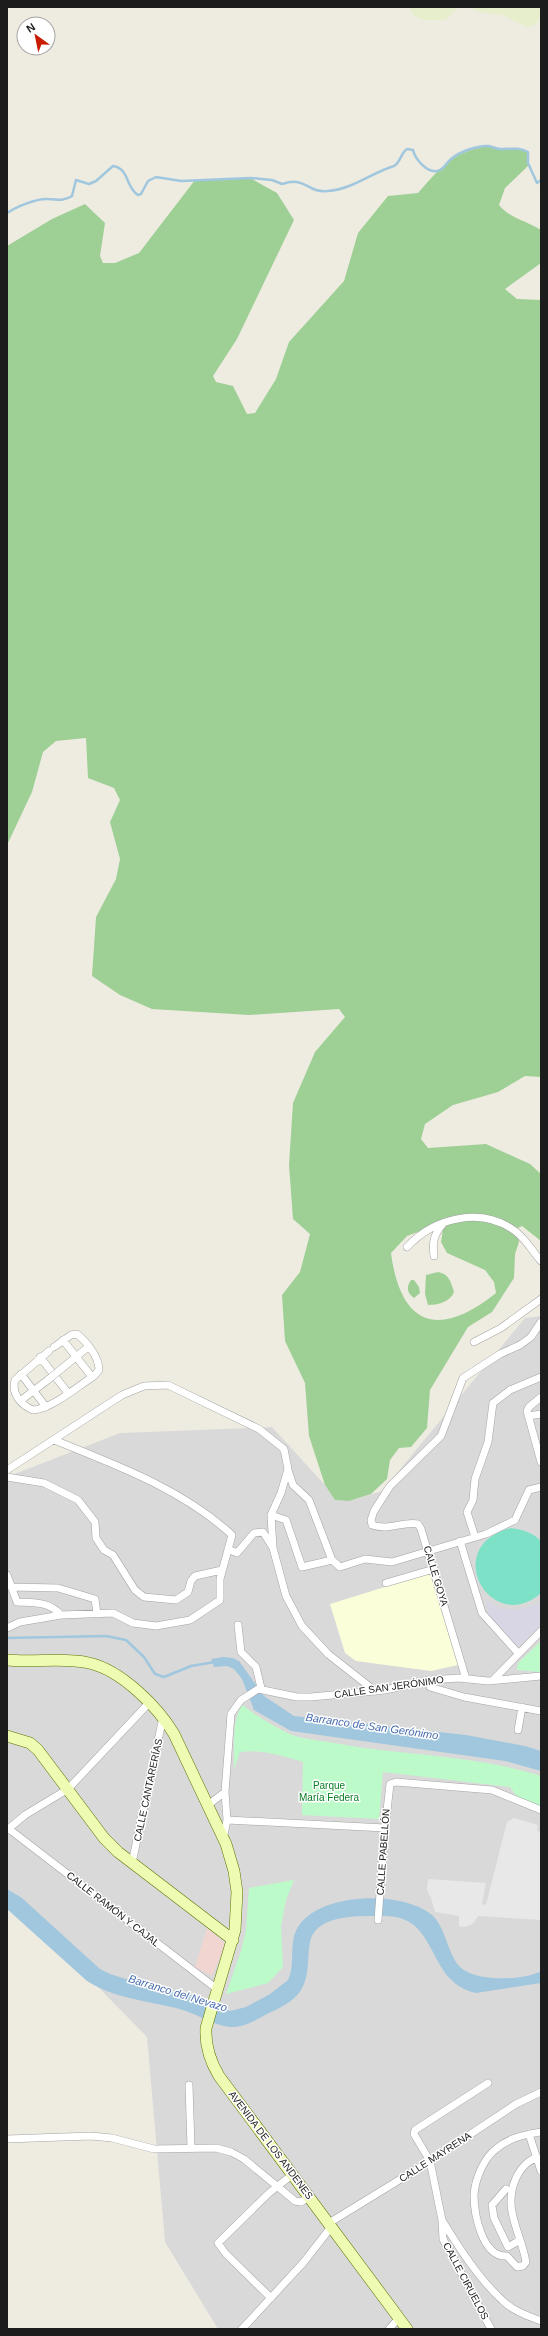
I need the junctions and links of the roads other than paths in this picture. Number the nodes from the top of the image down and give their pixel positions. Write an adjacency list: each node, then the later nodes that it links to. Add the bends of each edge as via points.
1 (444, 1222): 2 (street, via 428,1228); 3 (street, via 436,1231 433,1240); 4 (street, via 458,1218 490,1219 507,1226 523,1238)
2 (407, 1247)
3 (434, 1256)
4 (541, 1261)
5 (541, 1299): 8 (street, via 501,1328)
6 (541, 1322): 33 (street, CALLE GOYA, via 531,1337 520,1345 500,1354 463,1378 441,1436 390,1486 374,1511 372,1525 379,1528 418,1524)
7 (63, 1340): 9 (street, via 77,1334); 10 (street); 11 (street)
8 (474, 1342)
9 (88, 1347): 11 (street); 13 (street, via 99,1363 99,1370)
10 (40, 1357): 12 (street); 16 (street)
11 (76, 1357): 13 (street); 15 (street, bridge)
12 (21, 1374): 15 (street); 18 (street, via 13,1386)
13 (92, 1377): 16 (street)
14 (541, 1377): 29 (street, via 510,1390 493,1403 488,1442 475,1479 473,1500 467,1512)
15 (34, 1391): 18 (street); 19 (street)
16 (68, 1393): 19 (street)
17 (541, 1397): 21 (street, via 529,1407)
18 (20, 1401): 19 (street, via 33,1410)
19 (46, 1407)
20 (541, 1414): 21 (street)
21 (528, 1416): 23 (street)
22 (54, 1440): 24 (street); 25 (street, via 122,1395 144,1386 168,1385 259,1429 284,1449); 32 (street, via 122,1468 185,1499 212,1516 232,1535)
23 (541, 1462)
24 (7, 1470)
25 (288, 1470): 28 (street); 34 (street, via 293,1485 309,1500)
26 (7, 1477): 36 (street, via 44,1482 78,1500 95,1522 96,1538 104,1550 113,1555 135,1590 144,1597 176,1600 188,1592 195,1576)
27 (541, 1487): 29 (street, via 529,1490 518,1514 510,1523)
28 (271, 1515): 31 (street); 34 (street, via 286,1520 302,1567)
29 (475, 1537): 30 (street)
30 (460, 1541): 33 (street); 45 (street, via 482,1612)
31 (273, 1548): 32 (street, via 268,1536 260,1531 248,1538 237,1554); 52 (street, via 286,1596 302,1626 328,1654)
32 (228, 1549): 36 (street)
33 (429, 1551): 34 (street, via 392,1562 365,1559 340,1567); 35 (street, CALLE GOYA)
34 (332, 1560)
35 (434, 1569): 38 (street); 48 (street, CALLE GOYA)
36 (222, 1570): 40 (street, via 220,1600 190,1620 156,1626 133,1623 113,1613)
37 (7, 1575): 39 (street)
38 (386, 1583)
39 (11, 1587): 40 (street, via 58,1588 95,1599); 41 (street, via 16,1602 43,1604 55,1608)
40 (98, 1614): 41 (street)
41 (61, 1615): 43 (street, via 20,1622)
42 (238, 1625): 51 (street, via 241,1652 256,1666)
43 (7, 1628)
44 (541, 1632): 45 (street)
45 (518, 1653): 50 (street)
46 (7, 1660): 53 (main road, AVENIDA DE LOS ANDENES, via 90,1663 118,1677)
47 (541, 1676): 50 (street, CALLE SAN JERÓNIMO)
48 (466, 1679): 49 (street, CALLE SAN JERÓNIMO); 50 (street, CALLE SAN JERÓNIMO)
49 (430, 1680): 52 (street, CALLE SAN JERÓNIMO); 54 (street, via 430,1687 464,1697)
50 (493, 1680)
51 (259, 1689): 52 (street, CALLE SAN JERÓNIMO, via 297,1697); 60 (street, via 248,1694 231,1714)
52 (375, 1691)
53 (149, 1703): 56 (main road, AVENIDA DE LOS ANDENES); 59 (street)
54 (522, 1707): 55 (street); 57 (street)
55 (541, 1711)
56 (163, 1717): 61 (main road, AVENIDA DE LOS ANDENES); 69 (street, CALLE CANTARERÍAS)
57 (518, 1730)
58 (7, 1736): 59 (main road, via 35,1746)
59 (68, 1789): 67 (street, via 25,1815); 69 (main road, via 104,1838)
60 (225, 1792): 61 (street); 62 (street)
61 (211, 1804): 62 (street, via 218,1802); 64 (main road, AVENIDA DE LOS ANDENES)
62 (226, 1808): 65 (street)
63 (541, 1810): 66 (street, CALLE PABELLÓN, via 492,1790 396,1782 390,1784)
64 (215, 1820): 65 (street, via 220,1826); 68 (main road, AVENIDA DE LOS ANDENES)
65 (227, 1820): 66 (street); 68 (street)
66 (384, 1828): 70 (street, CALLE PABELLÓN)
67 (8, 1829): 72 (street, CALLE RAMÓN Y CAJAL)
68 (223, 1839): 71 (main road, AVENIDA DE LOS ANDENES, via 238,1892 238,1918)
69 (132, 1863): 71 (main road)
70 (378, 1920)
71 (233, 1940): 72 (main road, AVENIDA DE LOS ANDENES)
72 (215, 1993): 83 (main road, AVENIDA DE LOS ANDENES, via 206,2028 207,2049 215,2069)
73 (488, 2083): 81 (street, via 415,2130 414,2136)
74 (189, 2085): 79 (street)
75 (541, 2092): 81 (street, CALLE MAYRENA, via 516,2104)
76 (541, 2132): 77 (street)
77 (529, 2134): 80 (street); 89 (street, via 513,2137 496,2148 487,2158 478,2177 474,2195 481,2235 495,2254 507,2256 517,2267 523,2266 526,2262)
78 (7, 2139): 79 (street, via 97,2136 154,2148)
79 (191, 2148): 84 (street, via 216,2148 231,2152 244,2159)
80 (537, 2157): 82 (street); 89 (street, via 527,2162 514,2183 510,2203)
81 (430, 2161): 87 (street, CALLE MAYRENA); 88 (street, CALLE CIRUELOS)
82 (541, 2171)
83 (293, 2174): 84 (street); 86 (main road, AVENIDA DE LOS ANDENES)
84 (276, 2187): 86 (street, via 299,2203); 90 (street, via 218,2243)
85 (506, 2190): 89 (street, via 492,2205 494,2218 508,2247)
86 (310, 2196): 87 (main road, AVENIDA DE LOS ANDENES)
87 (330, 2225): 90 (street, via 303,2263); 91 (main road, AVENIDA DE LOS ANDENES)
88 (445, 2233): 92 (street, via 503,2302); 96 (street, CALLE CIRUELOS, via 451,2256)
89 (520, 2240)
90 (271, 2298): 93 (street)
91 (399, 2318): 94 (street); 95 (main road, AVENIDA DE LOS ANDENES)
92 (541, 2321)
93 (242, 2329)
94 (389, 2329)
95 (407, 2329)
96 (491, 2329)

